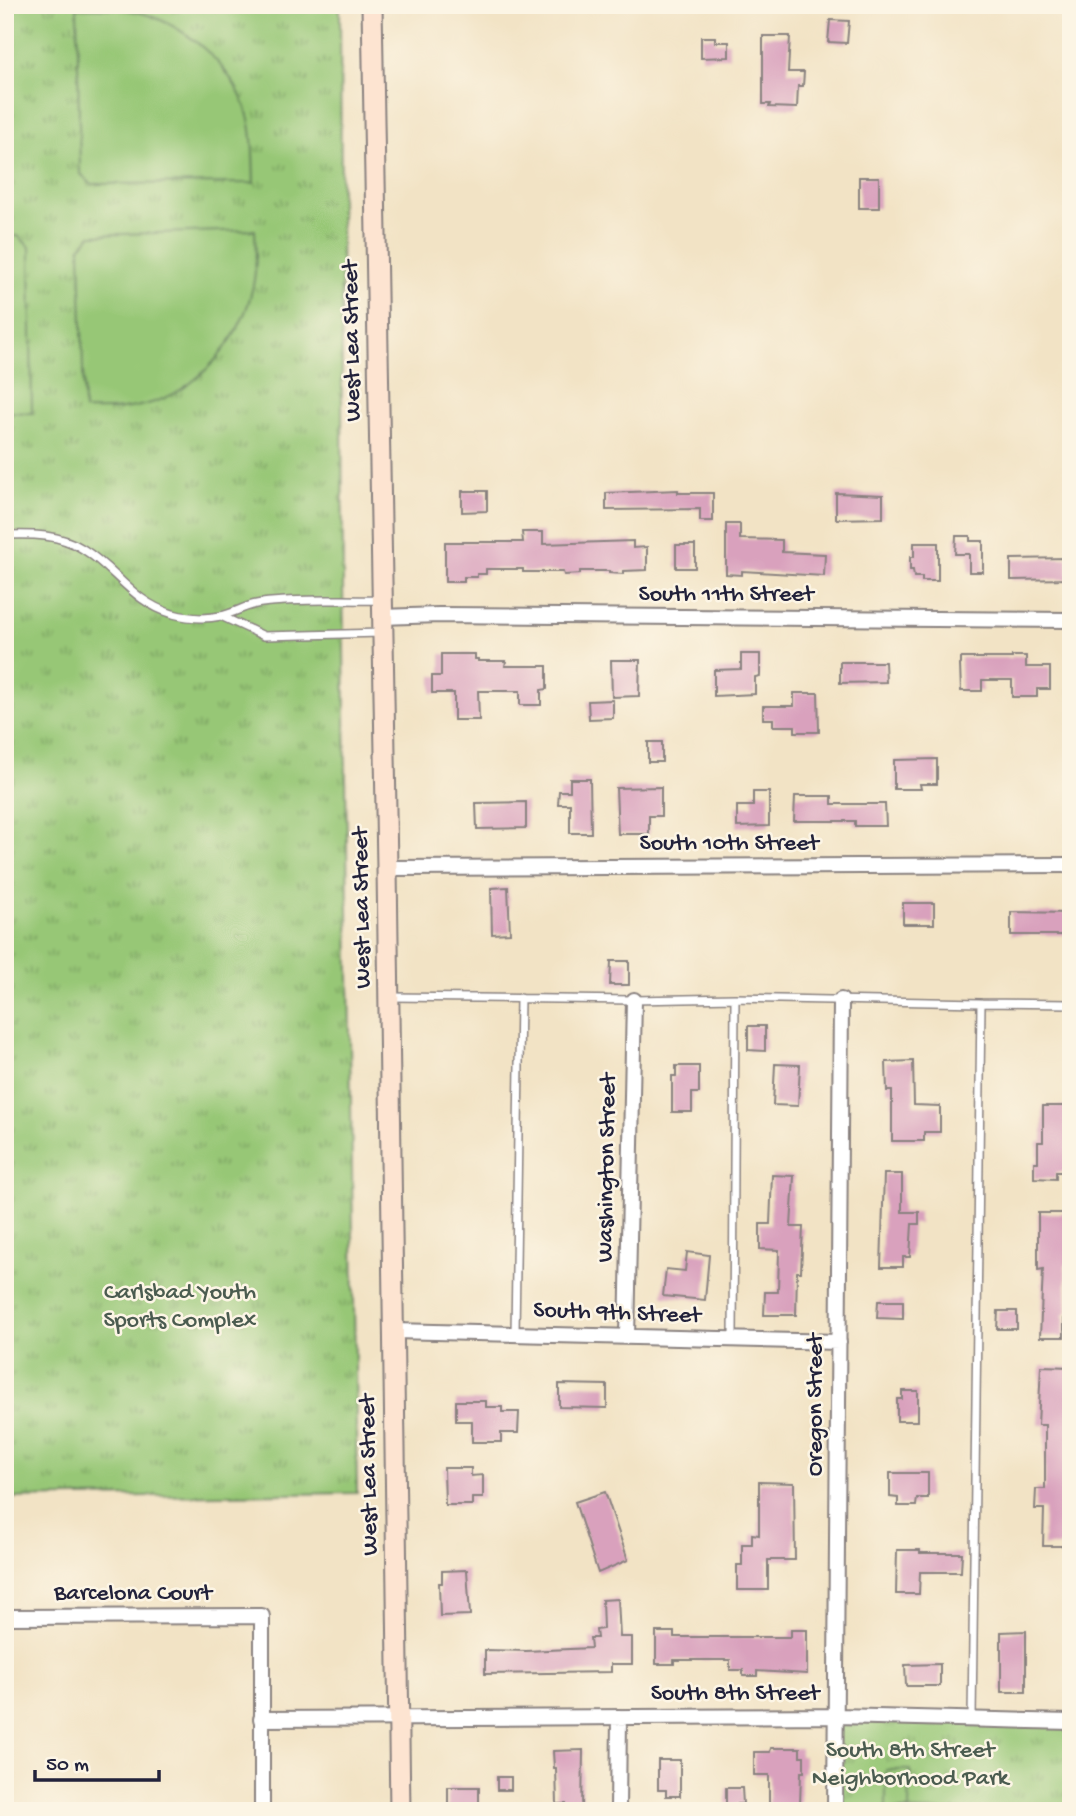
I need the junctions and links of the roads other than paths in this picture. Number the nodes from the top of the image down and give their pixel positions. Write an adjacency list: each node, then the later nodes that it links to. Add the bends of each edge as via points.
1 (372, 5): 4 (main road, West Lea Street)
2 (5, 535): 3 (lane, via 45,536 83,548 132,593 160,610 185,617)
3 (220, 616): 4 (lane, via 260,603); 4 (lane, via 264,636)
4 (382, 617): 5 (street, South 11th Street); 7 (main road, West Lea Street)
5 (1071, 620)
6 (1071, 865): 7 (street, South 10th Street)
7 (387, 868): 8 (main road, West Lea Street)
8 (389, 997): 9 (lane); 15 (main road, West Lea Street)
9 (520, 998): 11 (lane); 16 (lane)
10 (734, 998): 11 (lane); 12 (lane); 18 (lane)
11 (634, 1000): 17 (street, Washington Street)
12 (841, 1000): 13 (lane); 19 (street, Oregon Street)
13 (981, 1003): 14 (lane); 24 (lane)
14 (1071, 1004)
15 (393, 1331): 16 (street, South 9th Street); 25 (main road, West Lea Street)
16 (514, 1334): 17 (street, South 9th Street)
17 (627, 1337): 18 (street, South 9th Street)
18 (733, 1341): 19 (street, South 9th Street)
19 (839, 1342): 21 (street, Oregon Street)
20 (5, 1617): 23 (street, Barcelona Court, via 261,1616)
21 (837, 1716): 22 (street, South 8th Street); 24 (street, South 8th Street); 30 (street, Oregon Street)
22 (619, 1717): 25 (street, South 8th Street); 29 (street)
23 (261, 1719): 25 (street, South 8th Street); 27 (street)
24 (972, 1719): 26 (street, South 8th Street)
25 (398, 1720): 28 (main road, West Lea Street)
26 (1071, 1722)
27 (262, 1811)
28 (400, 1811)
29 (618, 1811)
30 (835, 1811)

